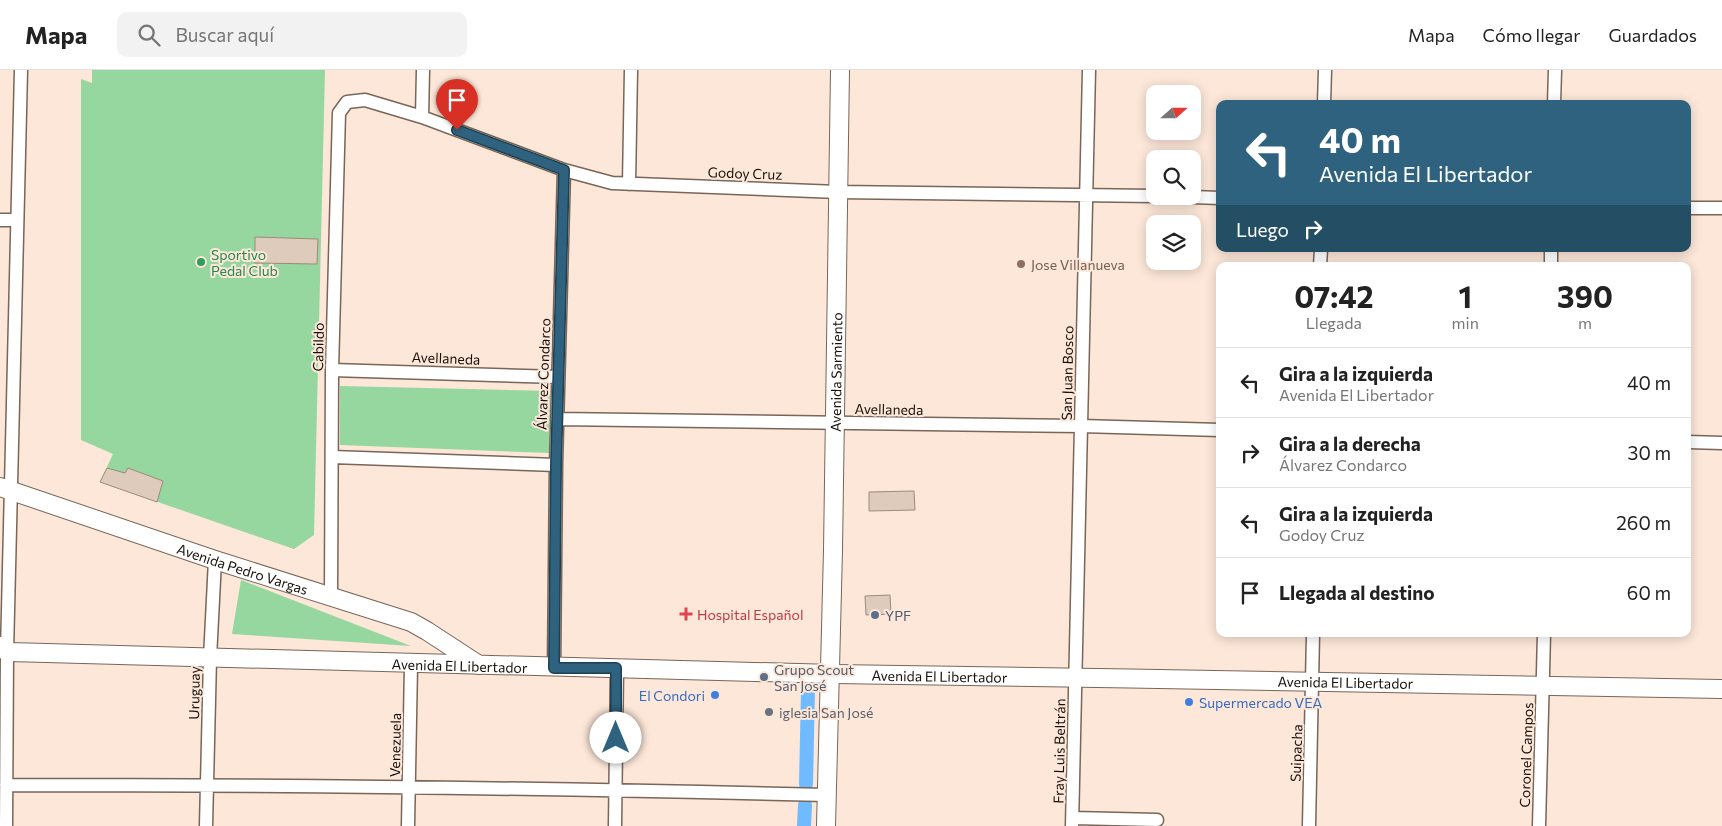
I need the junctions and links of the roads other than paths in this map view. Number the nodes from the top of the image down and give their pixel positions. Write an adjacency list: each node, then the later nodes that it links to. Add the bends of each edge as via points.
1 (20, 70): 22 (street)
2 (424, 70): 11 (street)
3 (631, 70): 13 (street)
4 (840, 70): 14 (main road, Avenida Sarmiento)
5 (1089, 70): 15 (street, San Juan Bosco)
6 (1324, 70): 8 (street)
7 (1555, 70): 9 (street)
8 (1324, 100)
9 (1554, 100)
10 (347, 102): 11 (street, Godoy Cruz, via 365,100); 23 (street, Cabildo, via 339,114)
11 (422, 117): 12 (street, Godoy Cruz)
12 (564, 170): 13 (street, Godoy Cruz, via 612,183); 24 (street, Álvarez Condarco)
13 (629, 184): 14 (street, Godoy Cruz)
14 (838, 192): 15 (street, Godoy Cruz); 26 (main road, Avenida Sarmiento)
15 (1086, 194): 16 (street, Godoy Cruz); 27 (street, San Juan Bosco)
16 (1146, 196)
17 (1201, 197): 18 (street)
18 (1216, 198)
19 (1691, 208): 20 (street)
20 (1722, 208)
21 (0, 220): 22 (street)
22 (17, 220): 33 (street)
23 (332, 370): 24 (street, Avellaneda); 31 (street, Cabildo)
24 (558, 377): 25 (street, Álvarez Condarco)
25 (557, 419): 26 (street, Avellaneda); 32 (street, Álvarez Condarco)
26 (834, 424): 27 (street, Avellaneda); 45 (main road, Avenida Sarmiento)
27 (1081, 426): 28 (street, Avellaneda); 46 (street, San Juan Bosco)
28 (1216, 430)
29 (1691, 442): 30 (street)
30 (1722, 443)
31 (332, 457): 32 (street); 36 (street, Cabildo)
32 (556, 466): 43 (street, Álvarez Condarco)
33 (6, 488): 34 (street); 35 (main road, Avenida Pedro Vargas)
34 (5, 547): 39 (street)
35 (215, 560): 36 (main road, Avenida Pedro Vargas); 40 (street, Uruguay)
36 (331, 596): 42 (main road, Avenida Pedro Vargas, via 411,622)
37 (1313, 637): 47 (street, Suipacha)
38 (1544, 637): 48 (street, Coronel Campos)
39 (2, 653): 40 (main road, Avenida El Libertador); 50 (street)
40 (210, 658): 41 (main road, Avenida El Libertador); 51 (street, Uruguay)
41 (411, 665): 42 (main road, Avenida El Libertador); 52 (street, Venezuela)
42 (479, 665): 43 (main road, Avenida El Libertador)
43 (554, 668): 44 (main road, Avenida El Libertador)
44 (616, 668): 45 (main road, Avenida El Libertador); 53 (street)
45 (830, 674): 46 (main road, Avenida El Libertador); 54 (main road, Avenida Sarmiento)
46 (1076, 678): 47 (main road, Avenida El Libertador); 56 (street, Fray Luis Beltrán)
47 (1313, 682): 48 (main road, Avenida El Libertador); 62 (street, Suipacha)
48 (1543, 685): 49 (main road, Avenida El Libertador); 63 (street, Coronel Campos)
49 (1722, 689)
50 (6, 785): 51 (street); 57 (street)
51 (207, 785): 52 (street); 58 (street, Uruguay)
52 (409, 788): 53 (street); 59 (street, Venezuela)
53 (616, 789): 54 (street); 60 (street)
54 (826, 795): 61 (main road, Avenida Sarmiento)
55 (1157, 820): 56 (street)
56 (1072, 822)
57 (6, 826)
58 (206, 826)
59 (408, 826)
60 (615, 826)
61 (826, 826)
62 (1309, 826)
63 (1539, 826)

